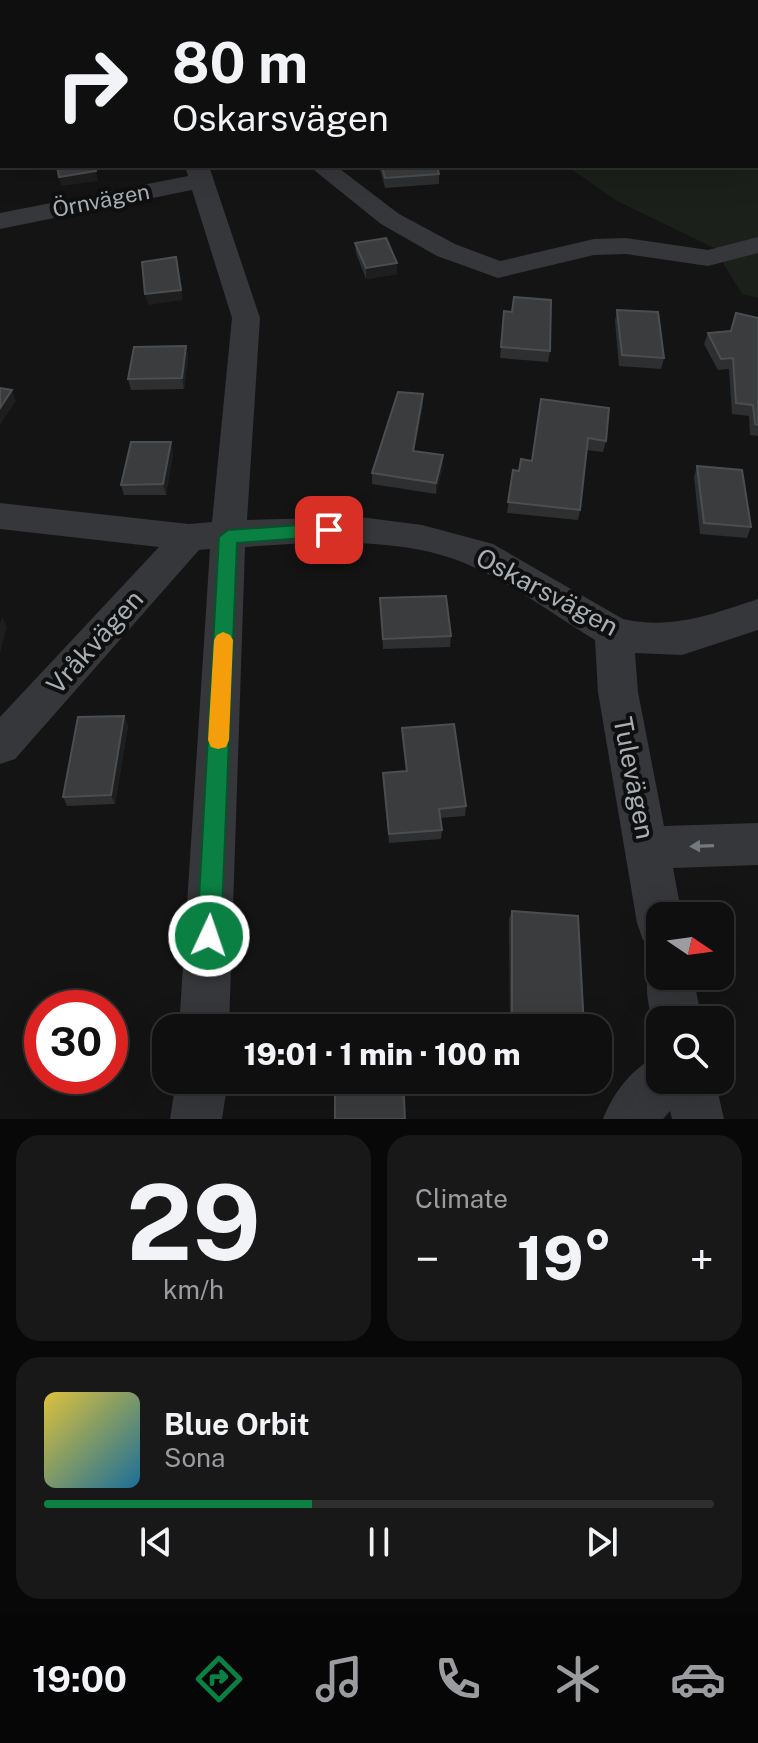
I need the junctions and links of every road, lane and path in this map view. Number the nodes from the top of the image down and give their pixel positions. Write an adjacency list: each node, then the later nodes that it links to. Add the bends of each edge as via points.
1 (324, 168): 4 (street, via 390,219 446,250 498,270 594,247 626,246 708,258)
2 (200, 174): 3 (street, Örnvägen); 7 (street, via 246,318)
3 (0, 221)
4 (758, 245)
5 (0, 516): 6 (street, Oskarsvägen)
6 (189, 537): 7 (street, Oskarsvägen); 10 (street, Vråkvägen)
7 (228, 537): 9 (street, Oskarsvägen, via 360,530 451,544 480,554); 14 (street)
8 (758, 614): 9 (street, Oskarsvägen, via 682,639)
9 (614, 632): 12 (street, Tulevägen, via 618,692)
10 (0, 746)
11 (758, 844): 12 (street, one-way to 12)
12 (647, 848): 13 (street, Tulevägen)
13 (656, 902)
14 (205, 1014)
15 (200, 1094): 18 (street)
16 (650, 1094): 19 (street)
17 (692, 1094): 20 (street)
18 (196, 1119)
19 (629, 1119)
20 (698, 1119)

